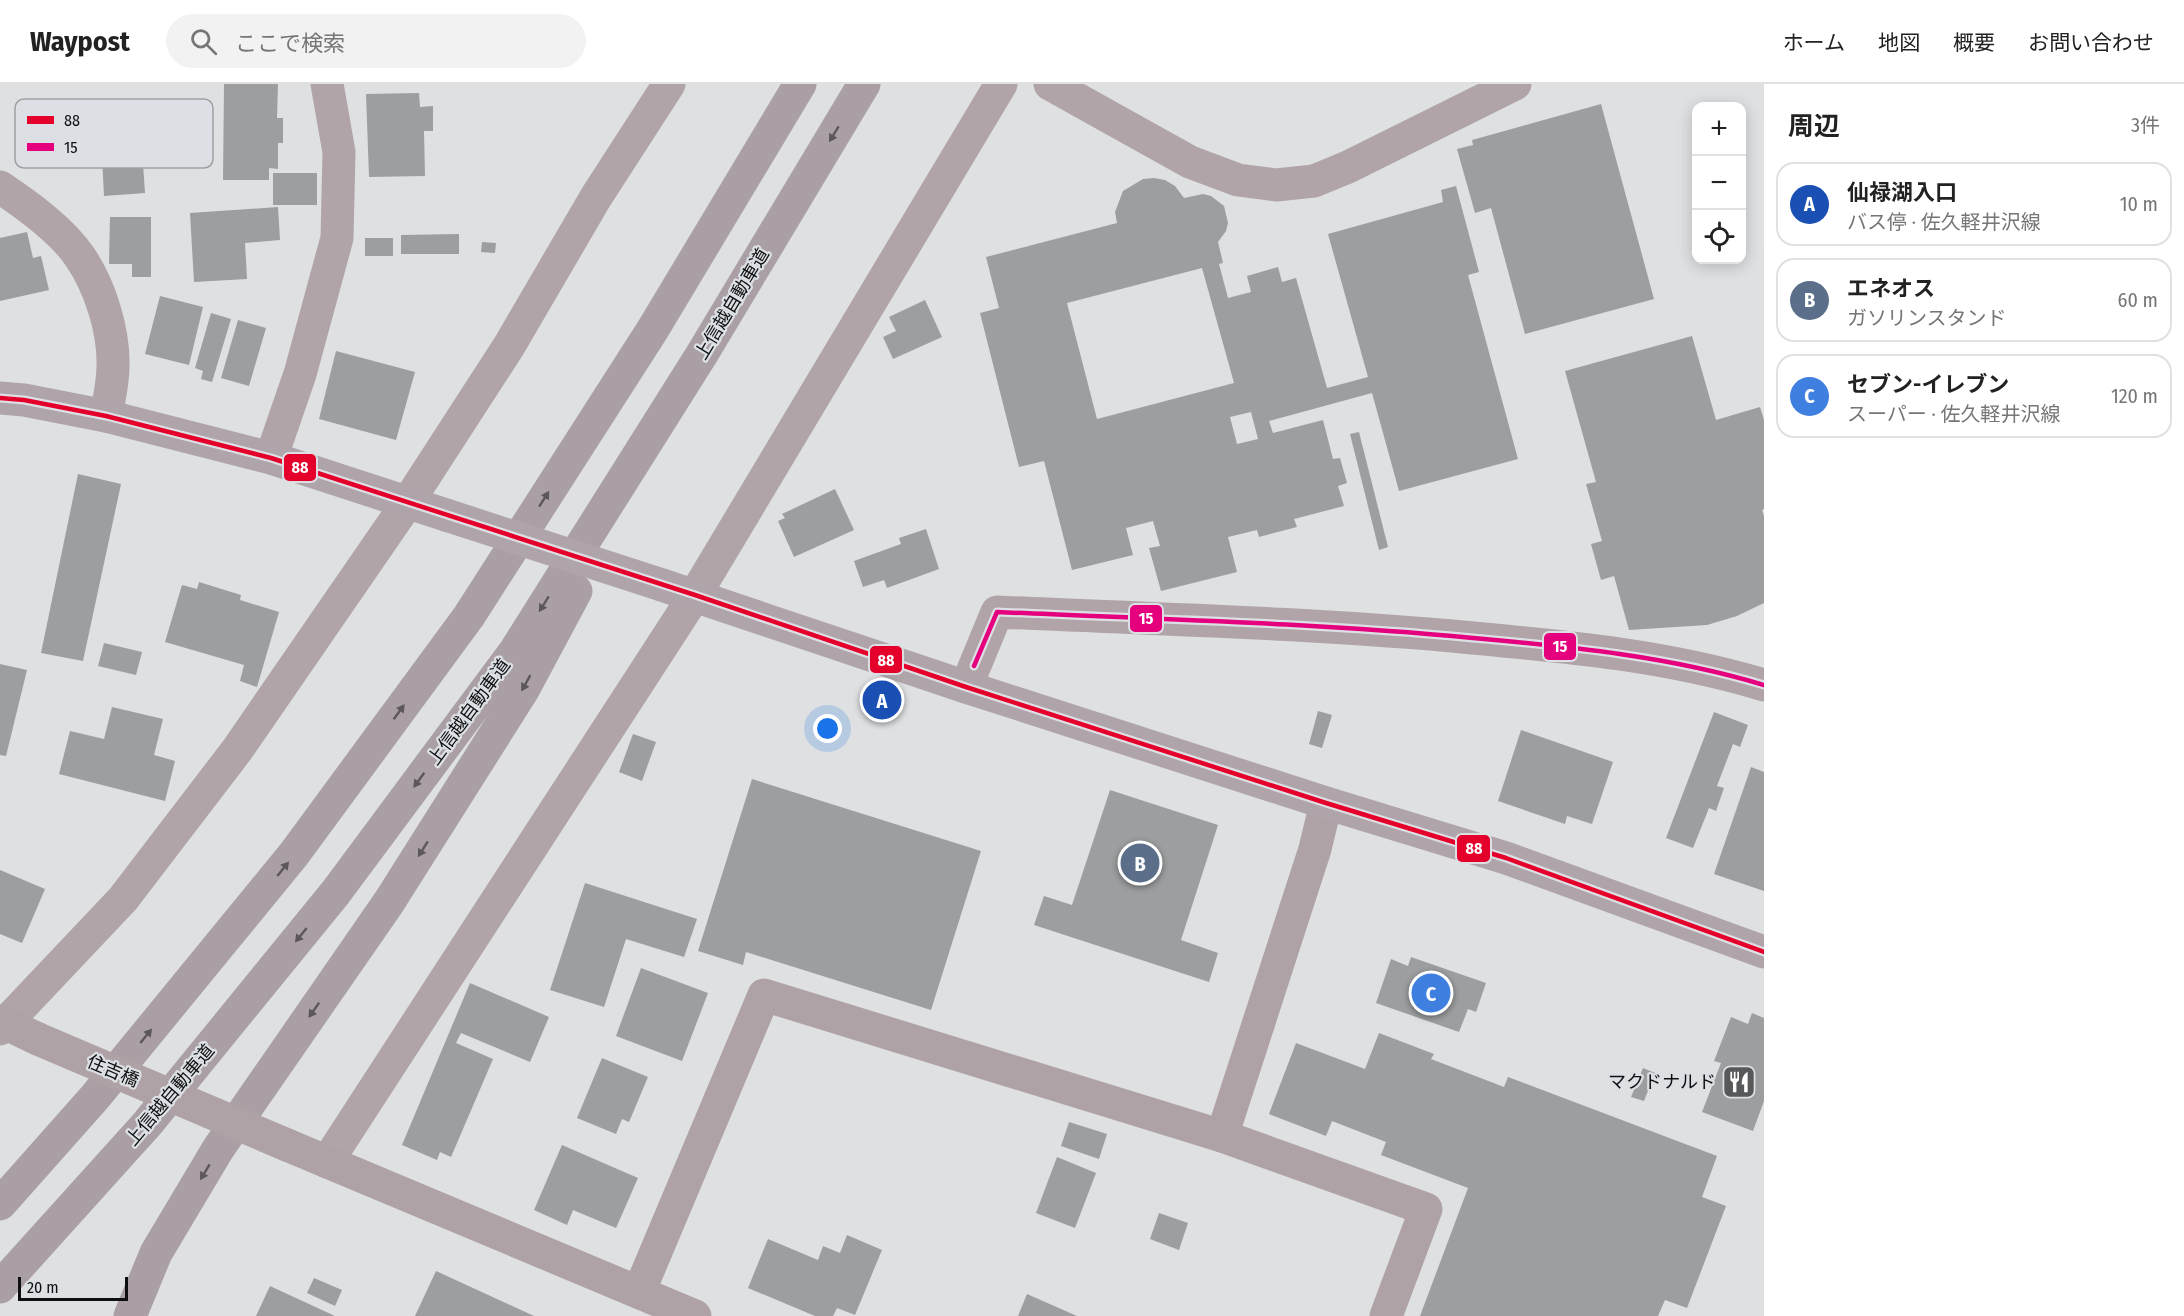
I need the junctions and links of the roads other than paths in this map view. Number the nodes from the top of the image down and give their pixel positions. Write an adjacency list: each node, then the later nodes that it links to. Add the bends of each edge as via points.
1 (327, 84): 12 (street, via 339,152 337,238 300,374)
2 (669, 84): 13 (street, via 596,197 509,346)
3 (800, 84): 20 (highway, one-way to 3, via 294,855 469,616 653,328)
4 (864, 84): 9 (highway, 上信越自動車道, one-way to 9)
5 (1001, 84): 14 (street)
6 (1050, 84): 7 (street, via 1190,162 1238,180 1276,185 1314,181 1348,167)
7 (1515, 84)
8 (0, 187): 11 (street, via 53,227 80,256 102,302 112,335 113,367)
9 (702, 354): 25 (highway, 上信越自動車道, one-way to 25, via 514,651 336,892 147,1124); 27 (highway, one-way to 27, via 523,690 389,902 218,1149 156,1253)
10 (0, 398): 11 (main road)
11 (106, 416): 12 (main road)
12 (272, 458): 13 (main road)
13 (408, 502): 14 (main road, bridge); 19 (street, via 237,750 123,899)
14 (695, 595): 16 (main road); 22 (street)
15 (1764, 685): 16 (street, via 1721,672 1596,649 1363,628 997,612)
16 (966, 687): 17 (main road)
17 (1326, 803): 18 (main road, via 1506,858); 21 (street, via 1315,849)
18 (1764, 952)
19 (2, 1024): 22 (street, 住吉橋, bridge)
20 (95, 1097): 23 (highway); 24 (highway)
21 (1222, 1136): 26 (street, via 764,995); 29 (street, via 1426,1209)
22 (327, 1162): 26 (street, 住吉橋)
23 (0, 1192)
24 (0, 1204)
25 (0, 1287)
26 (639, 1292): 28 (street, 住吉橋)
27 (130, 1316)
28 (695, 1316)
29 (1386, 1316)

